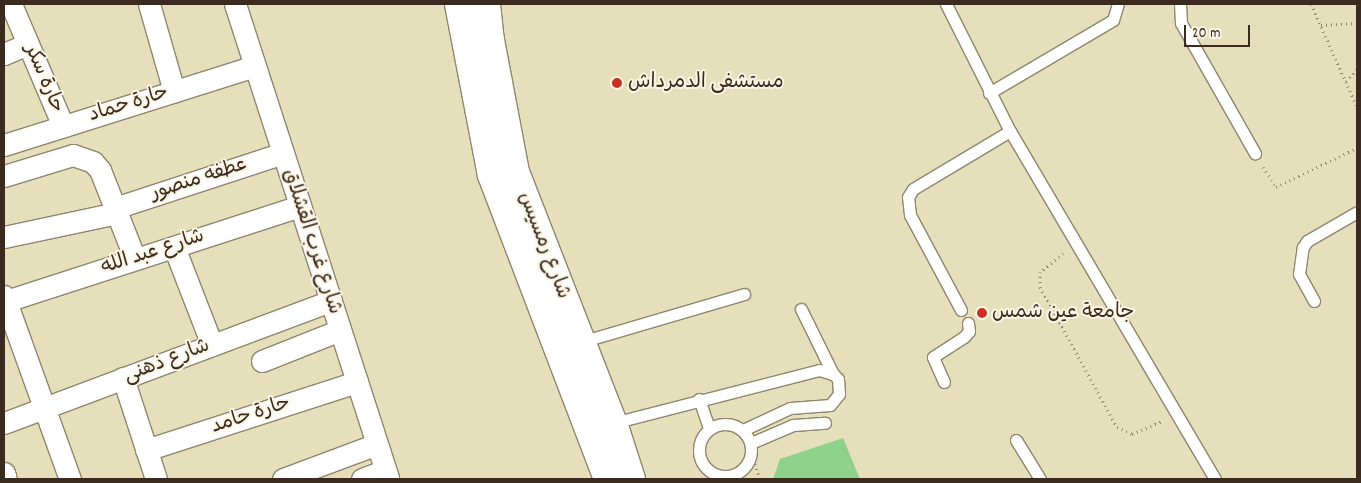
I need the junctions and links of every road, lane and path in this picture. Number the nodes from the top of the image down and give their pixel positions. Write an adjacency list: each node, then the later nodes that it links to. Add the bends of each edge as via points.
1 (11, 4): 13 (street, حارة سكر)
2 (149, 4): 19 (street)
3 (235, 4): 16 (street, شارع غرب القشلاق)
4 (444, 4): 14 (street, شارع رمسيس)
5 (459, 4): 14 (main road, شارع رمسيس)
6 (486, 4): 45 (main road, شارع رمسيس, via 515,172)
7 (946, 4): 20 (lane)
8 (1118, 4): 20 (lane, via 1113,20)
9 (1180, 4): 28 (lane, via 1181,23)
10 (1311, 4): 12 (path)
11 (1357, 23): 12 (path)
12 (1320, 25): 18 (path)
13 (28, 44): 15 (street); 23 (street, حارة سكر)
14 (465, 48): 71 (main road, شارع رمسيس, via 492,175)
15 (4, 54)
16 (254, 66): 19 (street, حارة حماد); 27 (street, شارع غرب القشلاق)
17 (1357, 69): 18 (path)
18 (1346, 81): 21 (path)
19 (174, 91): 23 (street, حارة حماد)
20 (989, 93): 24 (lane)
21 (1355, 97): 22 (path)
22 (1357, 107)
23 (63, 126): 25 (street, حارة حماد)
24 (1010, 131): 34 (lane); 42 (lane, via 913,189 908,196 910,215)
25 (4, 145)
26 (1357, 148): 28 (path, via 1276,187)
27 (283, 153): 30 (street, شارع غرب القشلاق); 31 (street, عطفه منصور)
28 (1255, 154)
29 (4, 176): 31 (street, via 73,155 83,156 100,170)
30 (300, 206): 35 (street, شارع عبد الله); 39 (street, شارع غرب القشلاق)
31 (116, 211): 33 (street, عطفه منصور); 36 (street)
32 (1357, 212): 40 (lane, via 1306,241 1302,247 1300,274)
33 (4, 237)
34 (1076, 245): 54 (lane); 54 (path, via 1046,265 1038,279 1117,427 1132,434)
35 (174, 246): 36 (street, شارع عبد الله); 46 (street)
36 (134, 259): 38 (street, شارع عبد الله)
37 (744, 294): 45 (lane)
38 (5, 298): 53 (street)
39 (331, 301): 44 (street, شارع غرب القشلاق); 46 (street, شارع ذهنى)
40 (1314, 301)
41 (801, 309): 48 (lane)
42 (961, 310)
43 (968, 322): 51 (lane, via 969,331 964,337 933,357)
44 (340, 330): 47 (street); 50 (street, شارع غرب القشلاق)
45 (581, 342): 56 (main road, شارع رمسيس)
46 (212, 345): 49 (street, شارع ذهنى)
47 (262, 360)
48 (833, 374): 52 (lane, via 819,370); 59 (lane, via 840,386 839,394 830,405 790,408)
49 (123, 378): 53 (street, شارع ذهنى); 63 (street)
50 (357, 382): 61 (street, شارع غرب القشلاق); 63 (street, حارة حامد)
51 (944, 382)
52 (699, 399): 56 (lane); 58 (lane)
53 (45, 408): 55 (street, شارع ذهنى); 67 (street)
54 (1176, 415): 75 (lane)
55 (4, 423)
56 (614, 423): 72 (main road, شارع رمسيس)
57 (825, 423): 62 (lane, via 793,425)
58 (709, 428): 59 (lane, via 730,423); 62 (lane, via 699,446 699,456 712,473 721,476 736,473 748,463)
59 (743, 430): 62 (lane)
60 (1016, 440): 74 (lane)
61 (377, 444): 65 (street, شارع غرب القشلاق); 69 (street)
62 (751, 448): 73 (path)
63 (146, 450): 68 (street)
64 (4, 473): 66 (street)
65 (387, 475): 70 (street)
66 (6, 479)
67 (70, 479)
68 (156, 479)
69 (283, 479)
70 (362, 479)
71 (608, 479)
72 (631, 479)
73 (760, 479)
74 (1040, 479)
75 (1215, 479)

